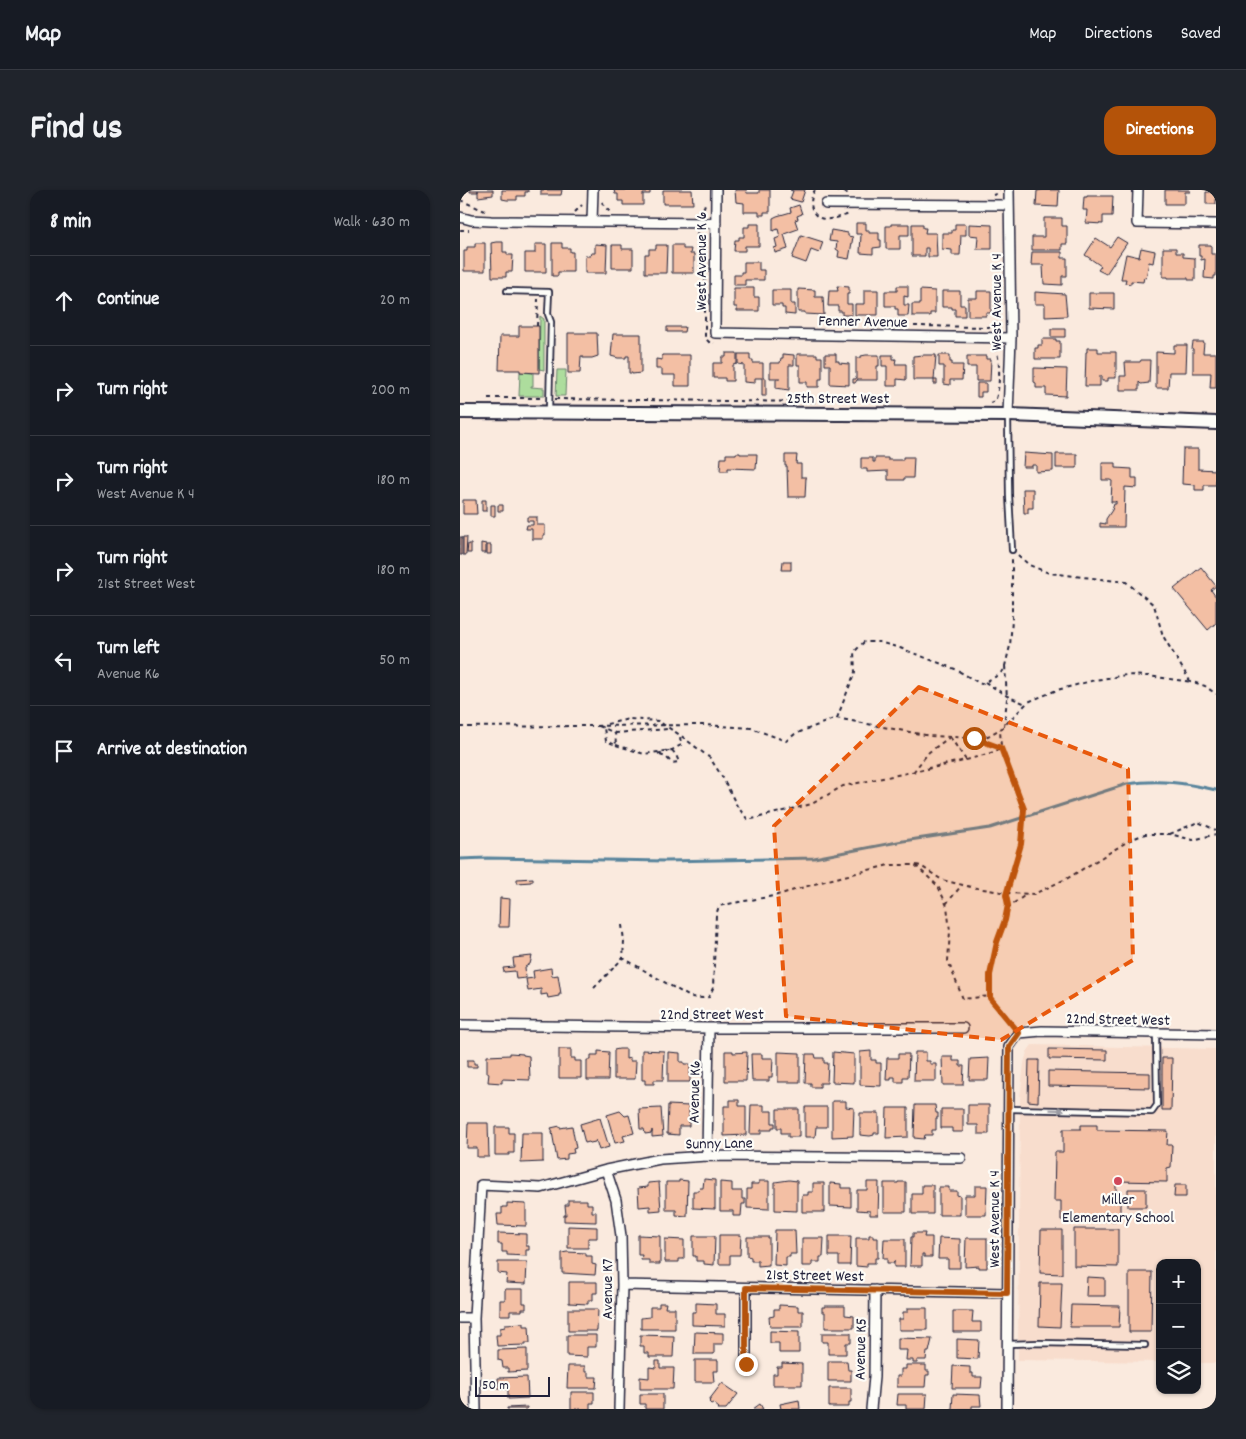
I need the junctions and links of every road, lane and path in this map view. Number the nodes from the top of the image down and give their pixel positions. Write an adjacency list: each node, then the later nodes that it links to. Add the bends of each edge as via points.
1 (593, 190): 18 (street)
2 (716, 190): 19 (street, West Avenue K 6)
3 (815, 190): 15 (path, via 811,204 817,216 828,219)
4 (1009, 190): 11 (street, West Avenue K 4)
5 (1138, 190): 20 (street, via 1137,223)
6 (602, 196): 14 (path, via 604,206)
7 (706, 197): 16 (path, via 704,207)
8 (460, 200): 12 (path)
9 (584, 202): 13 (path)
10 (826, 204): 11 (street)
11 (1009, 205): 27 (street, West Avenue K 4)
12 (492, 212)
13 (573, 213)
14 (612, 213)
15 (854, 213)
16 (695, 214)
17 (460, 216): 18 (street, via 491,221)
18 (592, 222): 19 (street)
19 (716, 223): 26 (street, West Avenue K 6)
20 (1216, 224)
21 (1000, 260): 25 (path, via 999,320 996,324 988,327)
22 (507, 291): 23 (lane)
23 (538, 291): 24 (path); 29 (lane, via 549,292)
24 (537, 326)
25 (910, 326)
26 (715, 333): 27 (street, Fenner Avenue)
27 (1011, 338): 30 (street, West Avenue K 4)
28 (460, 412): 29 (street, 25th Street West)
29 (549, 412): 30 (street, 25th Street West)
30 (1008, 415): 31 (street, 25th Street West); 32 (lane)
31 (1216, 422)
32 (1012, 550): 33 (path, via 1012,620); 35 (path, via 1029,565 1049,573 1126,582 1136,589 1154,605 1163,636)
33 (1005, 665): 34 (path, via 995,678); 37 (path)
34 (985, 682): 37 (path); 39 (path, via 981,684 955,669 900,648 864,642 854,652 855,672)
35 (1192, 682): 36 (path); 38 (path, via 1126,675 1057,690)
36 (1216, 694)
37 (1007, 696): 38 (path); 41 (path)
38 (1026, 704): 41 (path)
39 (837, 718): 42 (path, via 802,731 786,741 751,728 704,725); 47 (path)
40 (460, 726): 42 (path)
41 (1004, 726): 44 (path)
42 (603, 727): 43 (path, via 629,719 658,721); 45 (path); 49 (path, via 606,741)
43 (670, 728): 45 (path); 46 (path)
44 (1000, 729): 48 (path, via 988,736); 50 (path)
45 (615, 733): 49 (path)
46 (680, 735): 51 (path, via 681,745); 53 (path, via 710,758 748,820 812,804 843,786)
47 (950, 737): 48 (path); 52 (path); 53 (path, via 929,752)
48 (975, 738): 50 (path)
49 (616, 745): 51 (path, via 644,754)
50 (1001, 748): 52 (path); 58 (path, via 1024,809 1021,844)
51 (672, 750): 51 (path, via 664,752 657,754 666,756 672,763 680,762)
52 (966, 760): 53 (path)
53 (914, 771)
54 (1216, 832): 55 (path, via 1194,840); 55 (path, via 1198,822)
55 (1168, 834): 59 (path, via 1145,834 1130,840 1068,878)
56 (914, 865): 57 (path, via 942,880); 60 (path, via 938,886); 63 (path, via 889,865 774,896 719,906 713,988 709,996 703,998 690,997)
57 (962, 885): 58 (path); 60 (path)
58 (1007, 893): 59 (path); 61 (path)
59 (1028, 894): 61 (path)
60 (946, 904): 65 (path, via 950,931 948,961 963,999)
61 (1007, 908): 65 (path, via 990,975)
62 (622, 925): 63 (path)
63 (623, 958): 64 (path)
64 (594, 988)
65 (990, 996): 69 (path)
66 (460, 1025): 67 (street, 22nd Street West)
67 (709, 1028): 68 (street, 22nd Street West); 73 (street, Avenue K6)
68 (963, 1028)
69 (1019, 1033): 70 (street, 22nd Street West); 72 (street, West Avenue K 4, via 1009,1047)
70 (1156, 1033): 71 (street, 22nd Street West); 72 (lane, one-way to 70, via 1152,1112 1157,1105)
71 (1216, 1034)
72 (1008, 1109): 79 (street, West Avenue K 4)
73 (706, 1156): 74 (street, Sunny Lane); 75 (street, Sunny Lane, via 660,1158)
74 (961, 1158)
75 (606, 1170): 76 (street, Avenue K7, via 616,1200); 81 (street, Sunny Lane, via 541,1188 480,1186)
76 (622, 1285): 77 (street, 21st Street West); 86 (street, Avenue K7)
77 (746, 1288): 78 (street, 21st Street West); 84 (street)
78 (875, 1290): 79 (street, 21st Street West); 87 (street, Avenue K5)
79 (1007, 1293): 82 (street, West Avenue K 4)
80 (460, 1318): 81 (street)
81 (474, 1318): 85 (street)
82 (1007, 1344): 83 (lane); 88 (street, West Avenue K 4)
83 (1144, 1346)
84 (746, 1364)
85 (476, 1409)
86 (619, 1409)
87 (871, 1409)
88 (1007, 1409)

